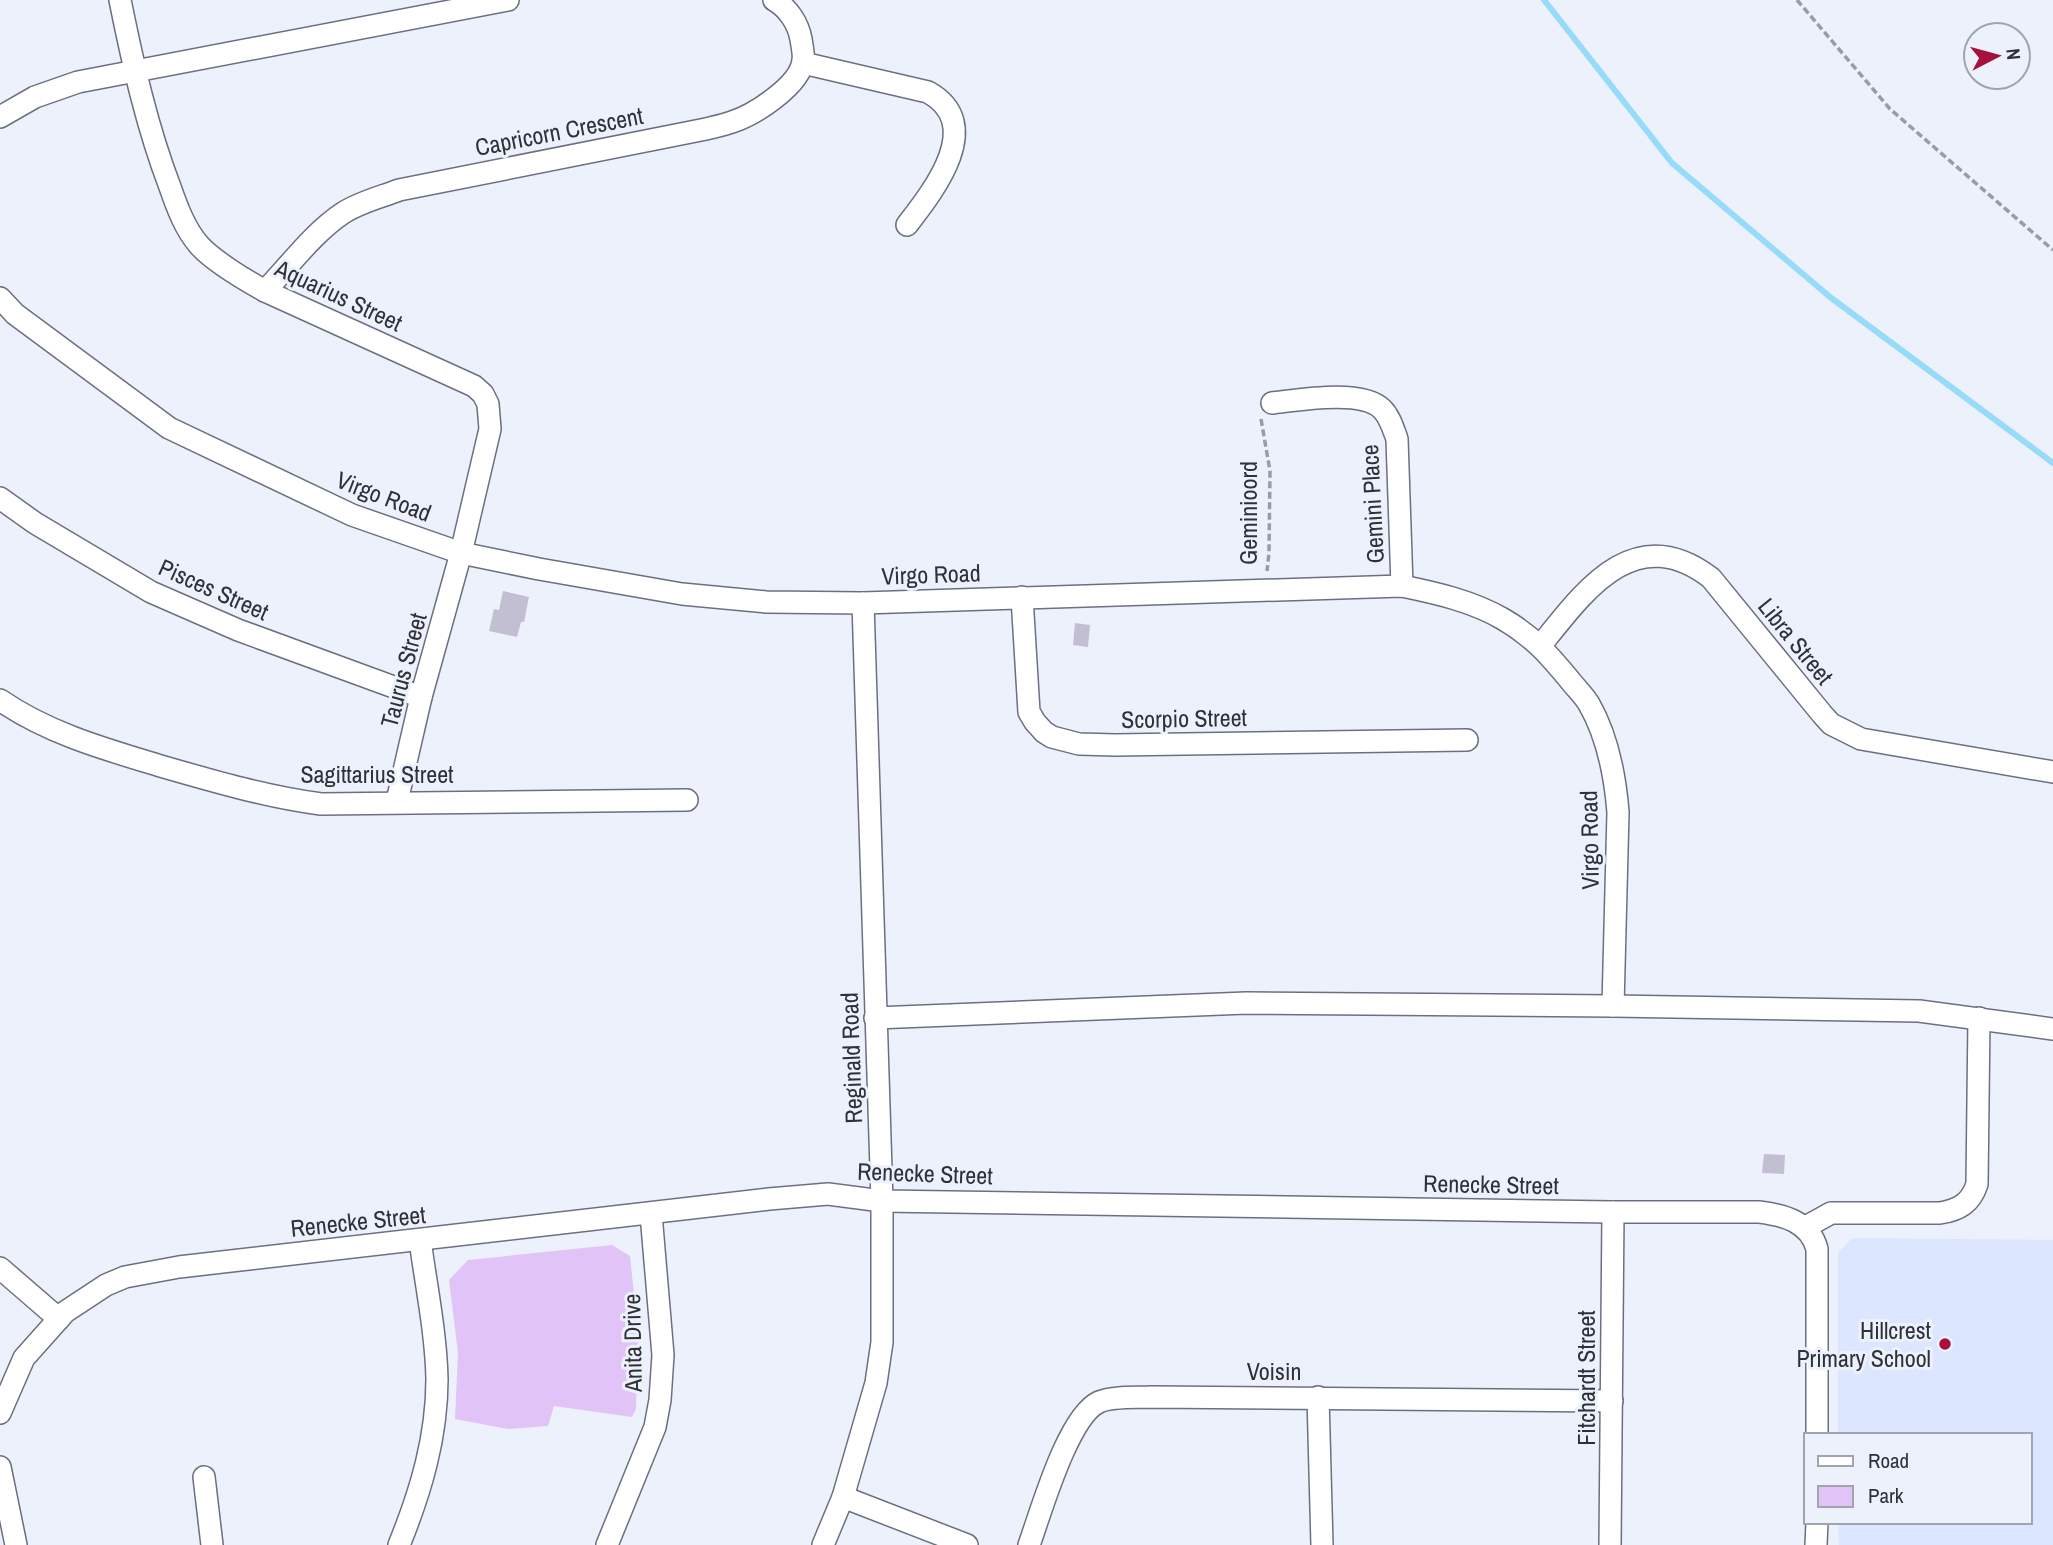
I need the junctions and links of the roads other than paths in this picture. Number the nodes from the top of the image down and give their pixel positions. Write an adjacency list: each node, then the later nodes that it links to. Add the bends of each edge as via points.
1 (120, 0): 5 (street, Aquarius Street)
2 (508, 0): 5 (street)
3 (774, 0): 4 (street, via 793,18)
4 (803, 62): 7 (street, via 928,92 948,108 954,128 952,150 927,199); 8 (street, Capricorn Crescent, via 793,80 770,102 733,122 399,190 363,203 321,231)
5 (134, 72): 6 (street, via 67,86); 8 (street, Aquarius Street, via 160,161 187,227 200,246)
6 (0, 117)
7 (907, 225)
8 (265, 291): 12 (street, Aquarius Street, via 483,394 490,429)
9 (0, 298): 12 (street, Virgo Road, via 169,428 352,515)
10 (1272, 402): 13 (street, Gemini Place, via 1368,401 1390,419 1397,439)
11 (0, 498): 17 (street, Pisces Street, via 151,592 238,630)
12 (461, 553): 15 (street, Virgo Road, via 682,594 766,602); 17 (street, Taurus Street)
13 (1402, 586): 14 (street, Virgo Road); 16 (street, Virgo Road, via 1474,605)
14 (1022, 597): 15 (street, Virgo Road); 19 (street, Scorpio Street, via 1029,712 1052,737 1079,744 1115,745)
15 (863, 603): 24 (street, Reginald Road)
16 (1541, 645): 20 (street, Libra Street, via 1584,592 1607,573 1638,556 1678,559 1711,578 1822,714 1846,733 1873,742); 23 (street, Virgo Road, via 1589,704 1616,781)
17 (421, 697): 22 (street, Taurus Street)
18 (0, 700): 22 (street, Sagittarius Street, via 16,712 90,744 282,799 321,804)
19 (1467, 740)
20 (2053, 772)
21 (687, 800): 22 (street, Sagittarius Street)
22 (397, 801)
23 (1613, 1006): 24 (street, via 1246,1003); 25 (street, via 1919,1011)
24 (875, 1018): 27 (street, Reginald Road)
25 (1979, 1018): 26 (street); 30 (street, via 1977,1184 1971,1199 1940,1213 1831,1213)
26 (2053, 1029)
27 (883, 1201): 28 (street, Renecke Street); 29 (street, Renecke Street, via 828,1194); 40 (street, Reginald Road, via 883,1342)
28 (1613, 1212): 30 (street, Renecke Street, via 1759,1212 1796,1220); 35 (street, Fitchardt Street)
29 (651, 1214): 31 (street, Renecke Street); 45 (street, Anita Drive, via 663,1355 660,1400 655,1427)
30 (1804, 1228): 37 (street, via 1817,1249)
31 (420, 1240): 33 (street, Renecke Street, via 179,1267 125,1278 87,1295); 44 (street, via 437,1379 433,1435 424,1480)
32 (0, 1268): 33 (street)
33 (59, 1319): 36 (street, Renecke Street, via 24,1358)
34 (1318, 1397): 35 (street, Voisin); 48 (street, Voisin, via 1100,1401 1086,1410 1069,1437); 49 (street)
35 (1612, 1401): 50 (street, Fitchardt Street)
36 (0, 1413)
37 (1817, 1433)
38 (0, 1467): 42 (street)
39 (204, 1477): 43 (street)
40 (843, 1497): 46 (street, Reginald Road); 47 (street)
41 (1816, 1524): 51 (street)
42 (16, 1545)
43 (212, 1545)
44 (398, 1545)
45 (607, 1545)
46 (822, 1545)
47 (967, 1545)
48 (1029, 1545)
49 (1322, 1545)
50 (1610, 1545)
51 (1816, 1545)

